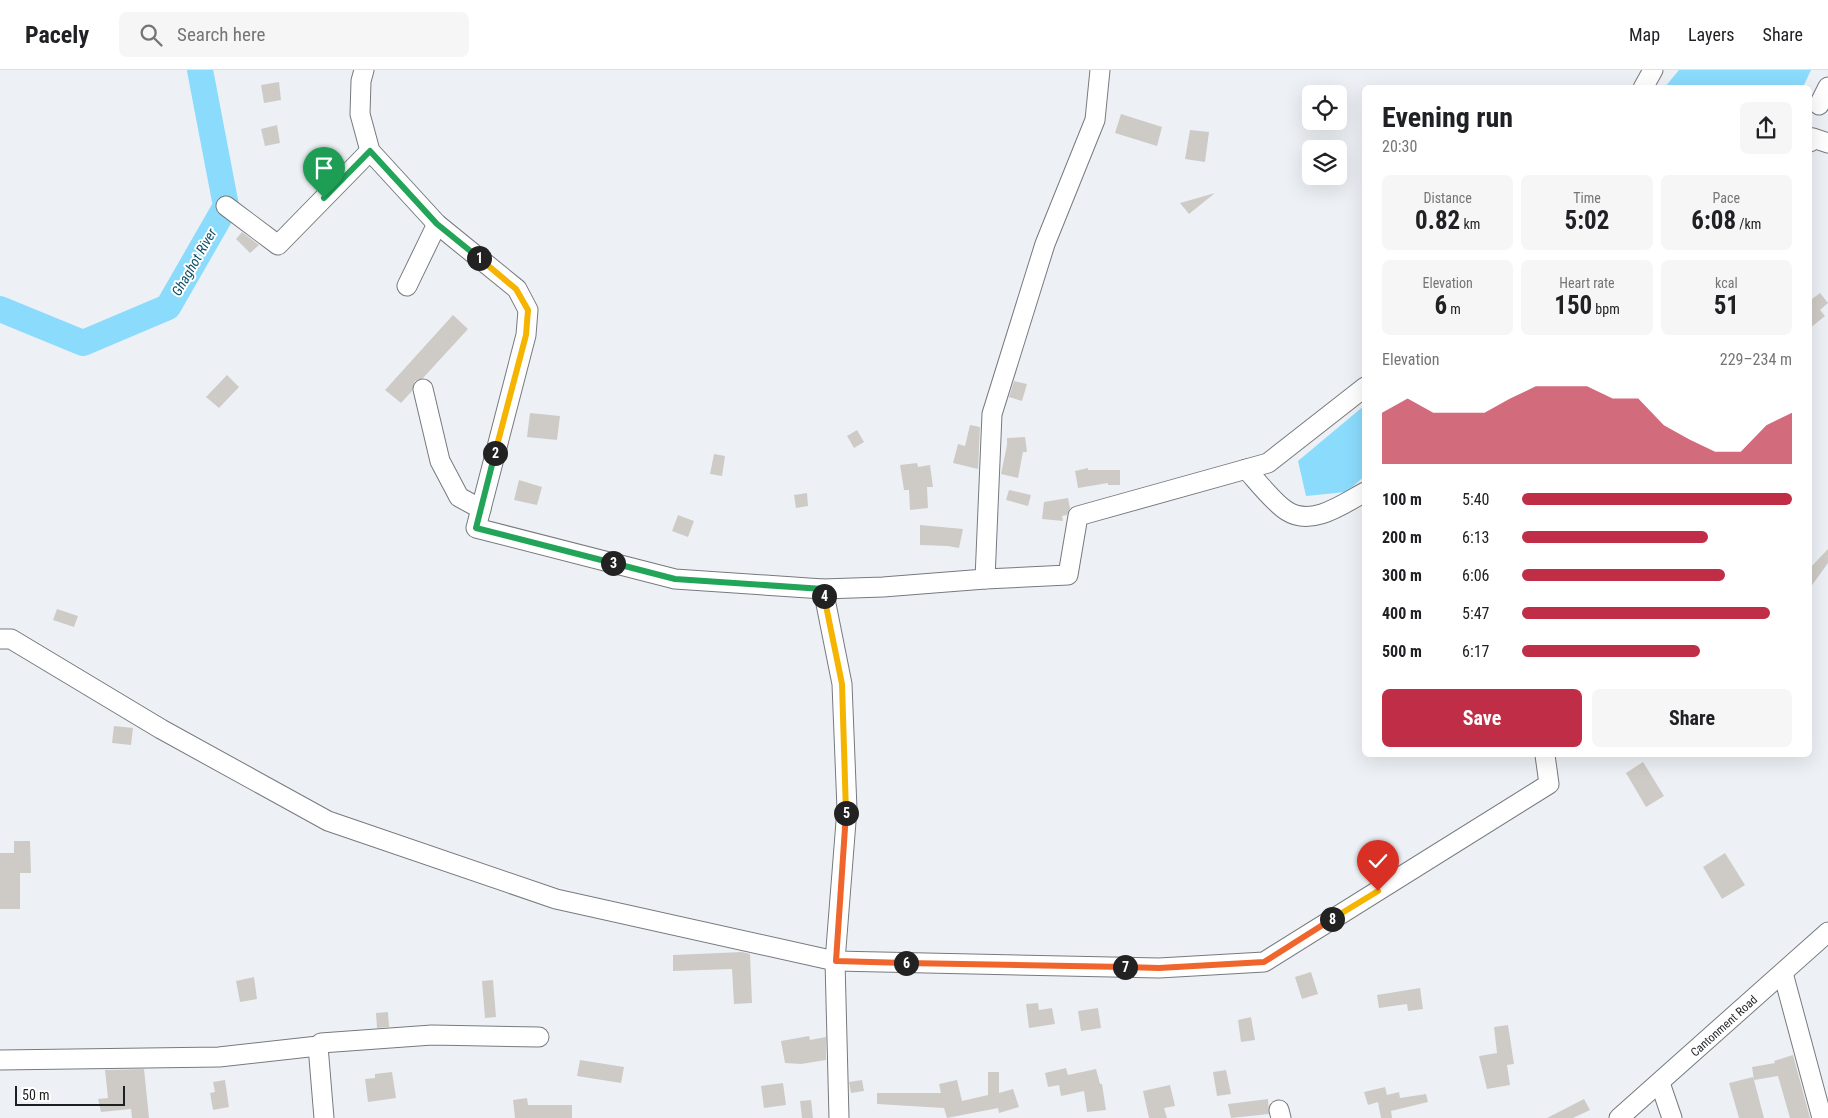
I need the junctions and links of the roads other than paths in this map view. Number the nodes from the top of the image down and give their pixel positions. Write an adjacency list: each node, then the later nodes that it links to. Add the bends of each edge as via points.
1 (364, 70): 9 (street, via 360,114)
2 (1100, 70): 18 (street, via 1095,120 1045,244 992,414)
3 (1653, 70): 4 (street)
4 (1645, 85)
5 (1828, 87): 6 (street)
6 (1820, 104)
7 (1812, 138): 8 (street)
8 (1828, 143)
9 (370, 151): 10 (street, via 278,245); 11 (street)
10 (226, 206)
11 (437, 224): 12 (street); 17 (street, via 516,289 528,310 526,335)
12 (407, 286)
13 (423, 389): 17 (street, via 440,461 460,497)
14 (1362, 390): 15 (street, via 1268,463)
15 (1246, 469): 16 (street, via 1286,510 1301,516 1329,512); 18 (street, via 1078,516 1068,575)
16 (1362, 494)
17 (480, 509): 19 (street, via 476,528 675,579)
18 (985, 579): 19 (street, via 883,588)
19 (823, 589): 23 (street, via 842,684 847,809)
20 (0, 639): 23 (street, via 11,639 160,729 328,821 556,899)
21 (1545, 757): 23 (street, via 1549,784 1264,962 1159,968)
22 (1828, 932): 24 (street, Cantonment Road)
23 (836, 961): 30 (street)
24 (1783, 973): 28 (street, Cantonment Road); 33 (street)
25 (539, 1037): 26 (street, via 432,1035 321,1043)
26 (318, 1046): 27 (street, via 219,1057); 29 (street)
27 (0, 1060)
28 (1660, 1083): 31 (street, Cantonment Road); 32 (street)
29 (324, 1118)
30 (839, 1118)
31 (1619, 1118)
32 (1672, 1118)
33 (1822, 1118)

